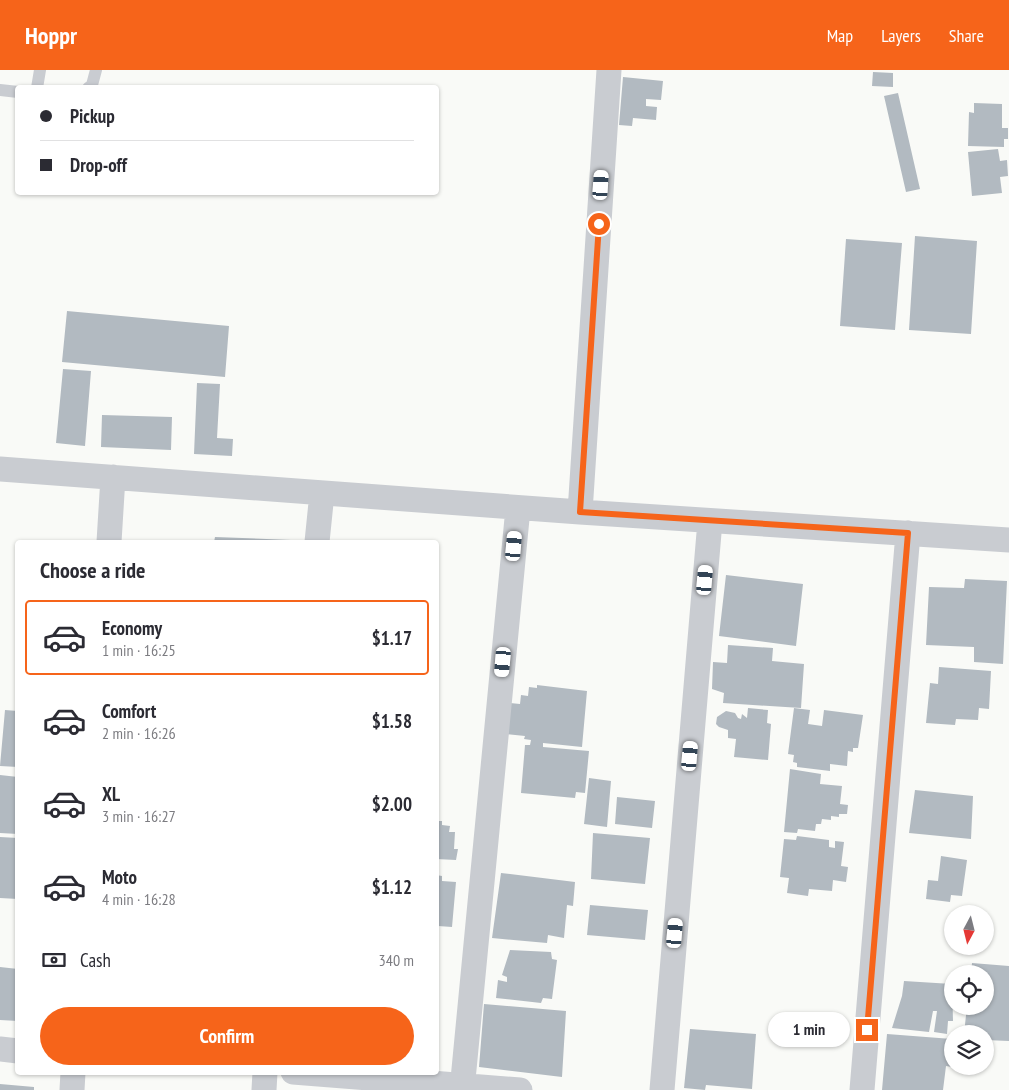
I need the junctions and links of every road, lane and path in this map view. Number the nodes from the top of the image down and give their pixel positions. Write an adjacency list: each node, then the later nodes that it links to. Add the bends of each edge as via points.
1 (40, 70): 4 (lane)
2 (96, 70): 5 (lane)
3 (609, 70): 12 (street)
4 (38, 85)
5 (92, 85)
6 (0, 90): 7 (lane)
7 (15, 92)
8 (0, 469): 9 (street)
9 (113, 477): 10 (street); 15 (street)
10 (322, 493): 11 (street); 16 (street)
11 (518, 508): 12 (street); 23 (street)
12 (580, 512): 13 (street)
13 (710, 521): 14 (street); 27 (street)
14 (908, 533): 17 (street); 28 (street)
15 (108, 540)
16 (317, 540)
17 (1009, 540)
18 (0, 1049): 19 (street)
19 (15, 1051)
20 (73, 1075): 24 (street)
21 (265, 1075): 25 (street)
22 (325, 1075): 23 (street)
23 (463, 1088): 26 (street)
24 (72, 1090)
25 (264, 1090)
26 (520, 1090)
27 (662, 1090)
28 (862, 1090)

